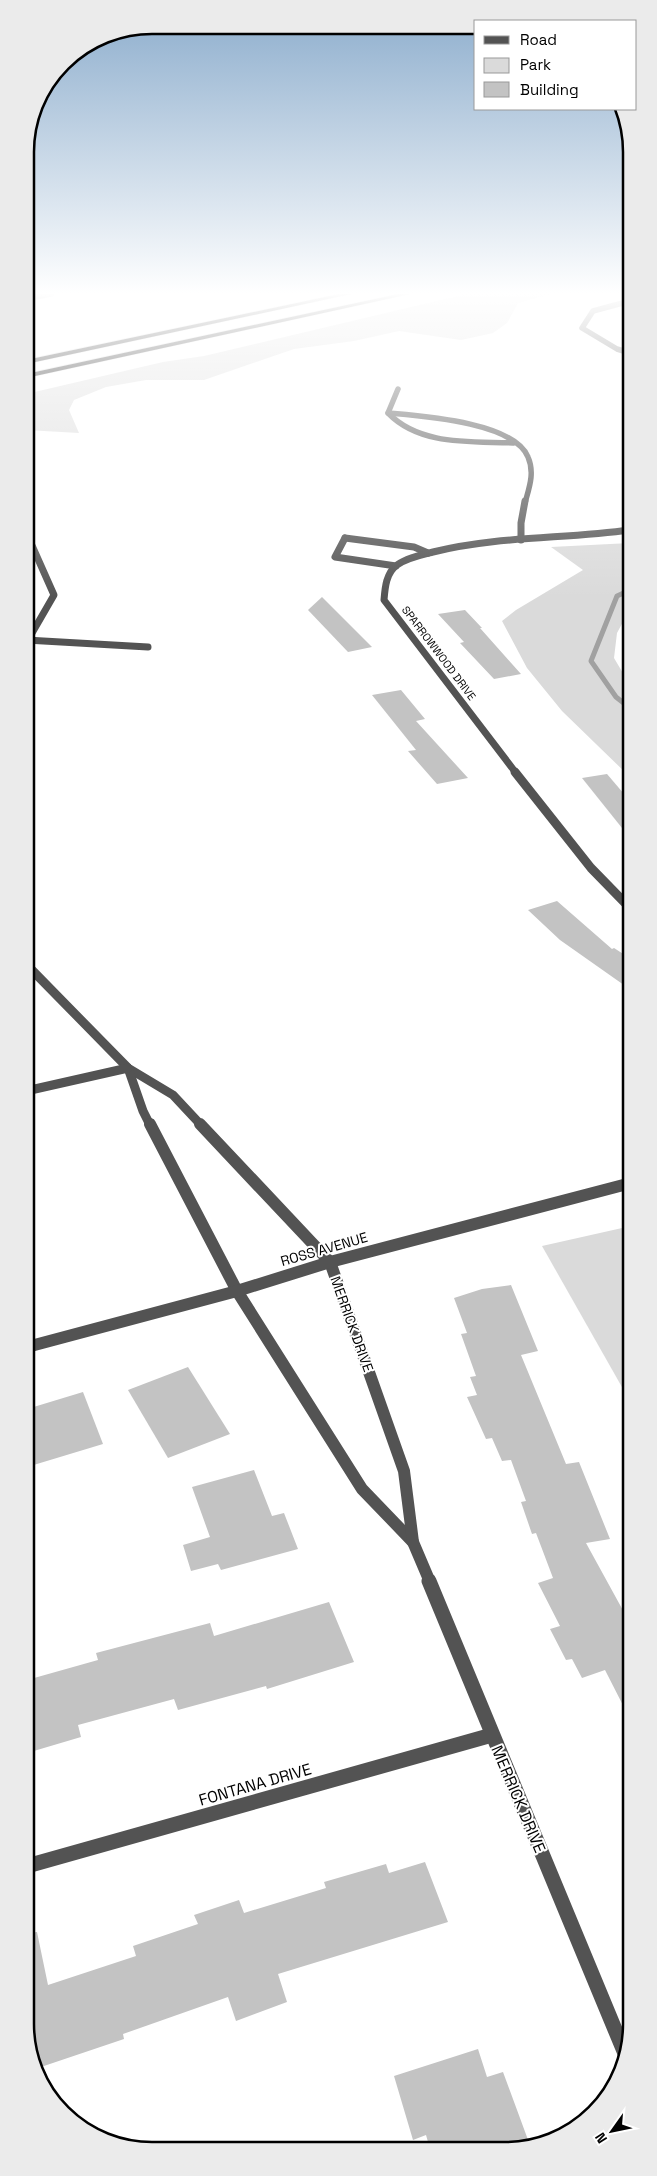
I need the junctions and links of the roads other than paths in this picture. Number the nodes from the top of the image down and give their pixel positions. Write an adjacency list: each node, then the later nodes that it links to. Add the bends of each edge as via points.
1 (395, 396): 2 (street)
2 (388, 413): 3 (street, via 472,424 497,431); 3 (street, via 402,427 423,434)
3 (516, 443): 5 (street, via 528,456 532,471 521,520)
4 (623, 531): 5 (street)
5 (522, 540): 7 (street, via 472,544)
6 (34, 550): 9 (street, via 54,595)
7 (428, 553): 8 (street); 8 (street, via 414,547 345,538 335,557)
8 (396, 566): 12 (street, SPARROWWOOD DRIVE, via 386,582 384,600 537,801 591,868)
9 (34, 628)
10 (34, 640): 11 (street)
11 (148, 647)
12 (623, 901)
13 (34, 972): 14 (street, MERRICK DRIVE)
14 (128, 1068): 15 (street); 17 (street, MERRICK DRIVE, via 173,1095); 18 (street, MERRICK DRIVE, via 143,1111)
15 (34, 1089)
16 (623, 1184): 17 (street, ROSS AVENUE)
17 (330, 1262): 18 (street, ROSS AVENUE); 20 (street, MERRICK DRIVE, via 404,1471)
18 (236, 1291): 19 (street, ROSS AVENUE); 20 (street, MERRICK DRIVE, via 362,1489)
19 (34, 1345)
20 (413, 1542): 21 (street, MERRICK DRIVE)
21 (492, 1735): 22 (street, FONTANA DRIVE); 23 (street, MERRICK DRIVE)
22 (34, 1864)
23 (621, 2045)

